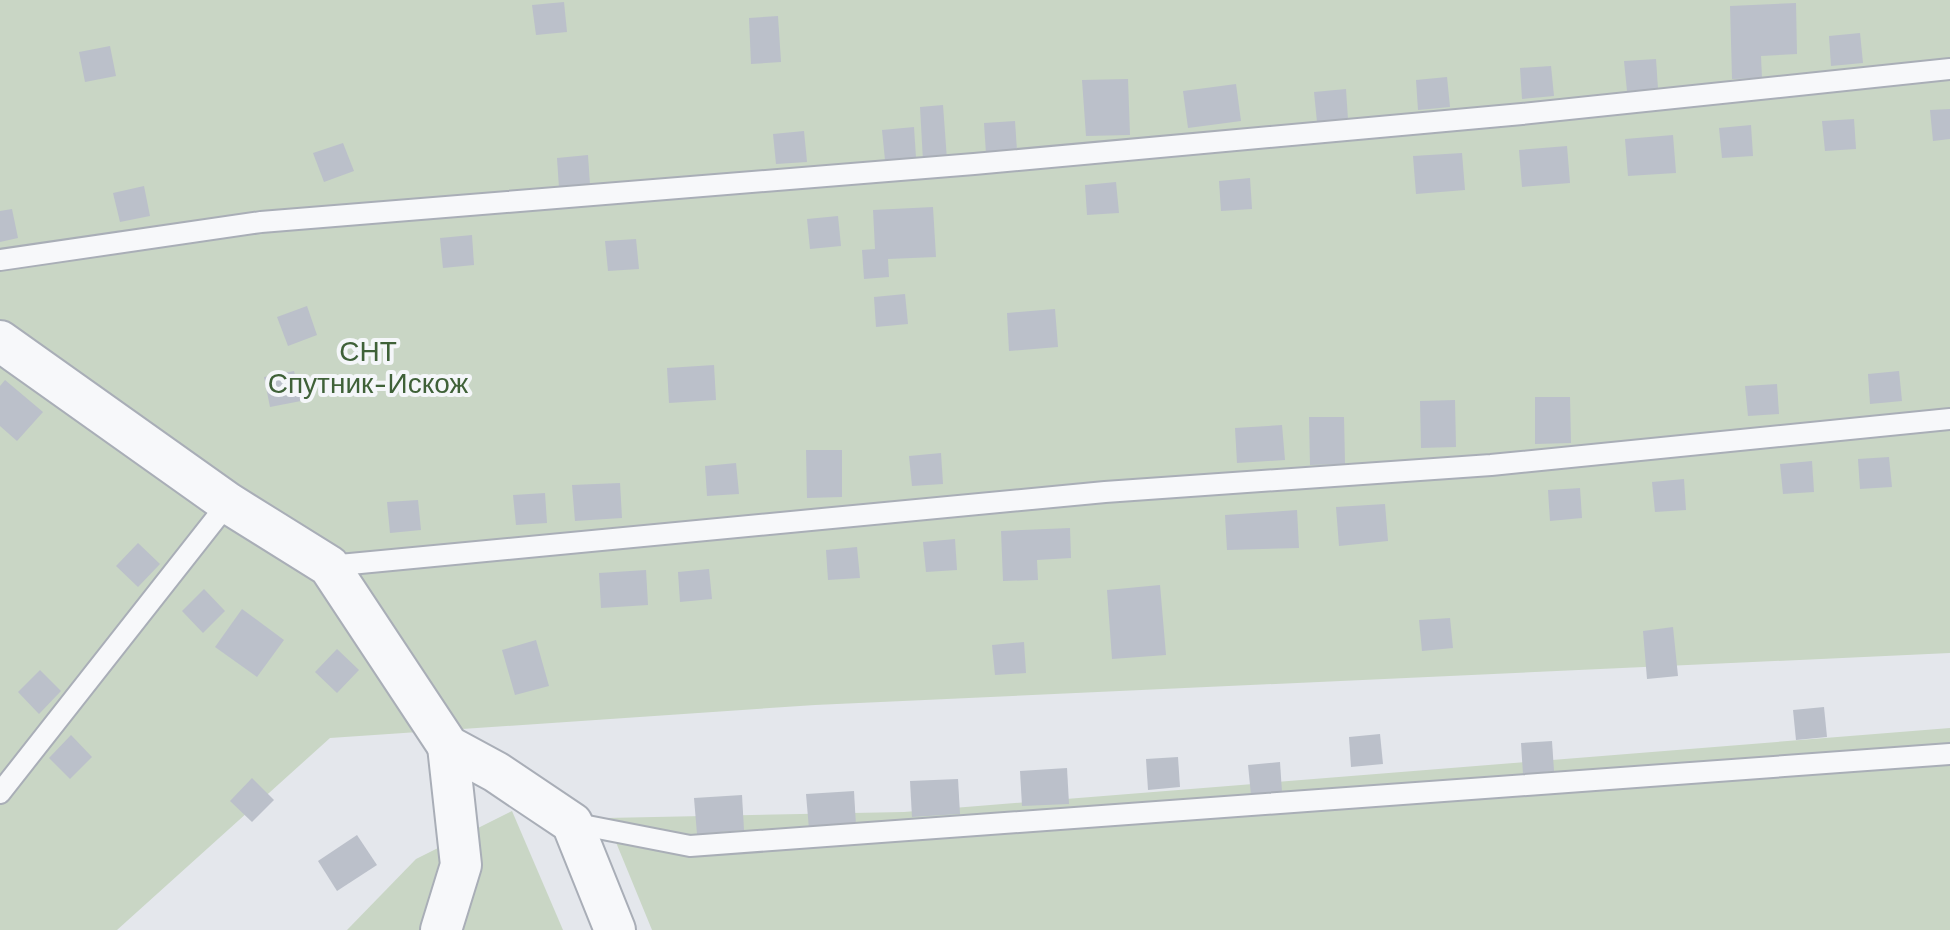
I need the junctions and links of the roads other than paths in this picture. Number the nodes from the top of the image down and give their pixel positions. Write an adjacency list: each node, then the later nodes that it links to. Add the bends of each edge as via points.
1 (1950, 69): 2 (lane, via 1052,157 261,222)
2 (0, 260)
3 (0, 341): 5 (street)
4 (1950, 419): 6 (lane, via 1491,465 1105,492)
5 (228, 503): 6 (street); 9 (lane)
6 (329, 566): 7 (street)
7 (448, 746): 10 (street); 11 (street, via 461,865)
8 (1950, 754): 10 (lane, via 690,846)
9 (0, 793)
10 (572, 823): 12 (street)
11 (441, 930)
12 (615, 930)

